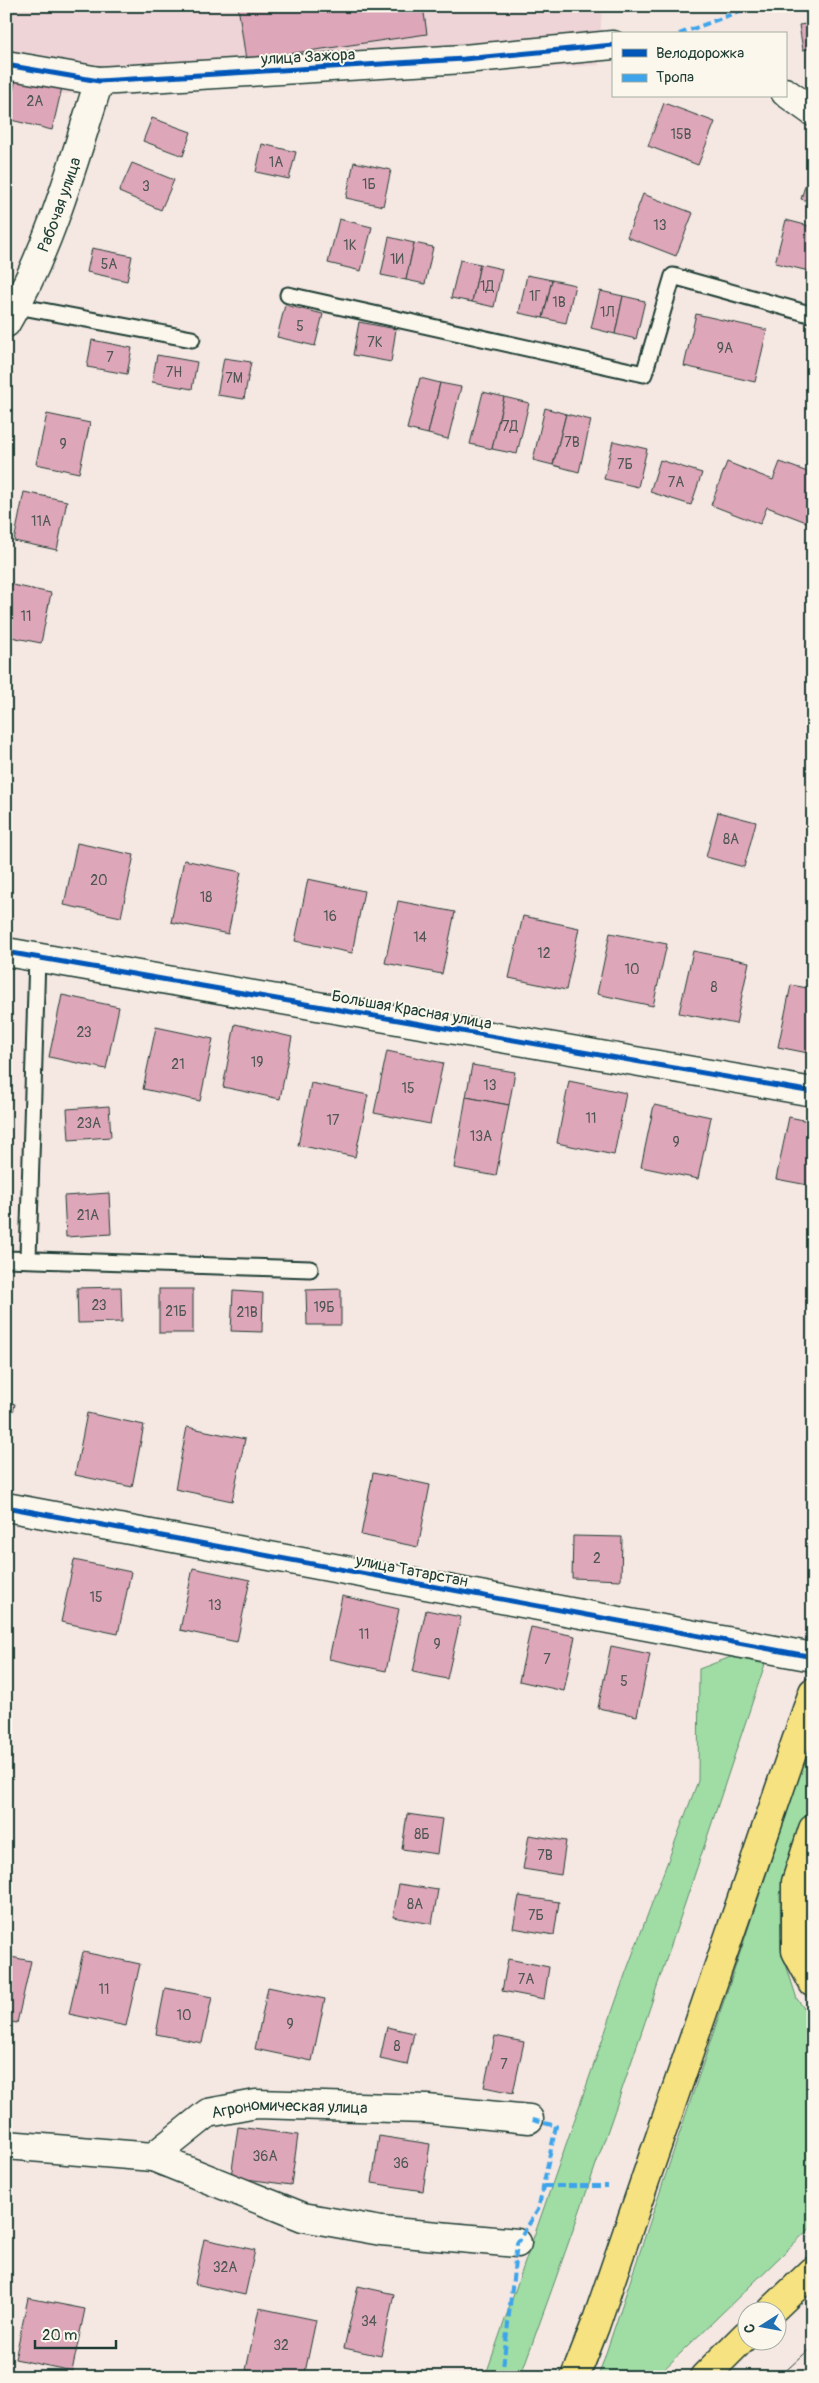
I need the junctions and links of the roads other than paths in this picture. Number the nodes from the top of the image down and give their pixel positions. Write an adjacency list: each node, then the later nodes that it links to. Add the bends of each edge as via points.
1 (612, 45): 3 (street, улица Зажора, via 464,59)
2 (6, 65): 3 (street, улица Зажора)
3 (99, 81): 7 (street, Рабочая улица, via 64,196)
4 (786, 93): 5 (street)
5 (813, 112)
6 (288, 295): 8 (lane, via 644,374 673,276)
7 (11, 314): 9 (lane)
8 (813, 315)
9 (192, 339)
10 (6, 952): 11 (street, Большая Красная улица)
11 (37, 957): 12 (street, Большая Красная улица); 14 (lane)
12 (813, 1092)
13 (6, 1259): 14 (lane)
14 (28, 1259): 15 (lane)
15 (310, 1269)
16 (6, 1507): 17 (street, улица Татарстан)
17 (813, 1657)
18 (813, 1692): 28 (main road)
19 (813, 1829): 20 (main road, via 796,1882 796,1950)
20 (813, 1983)
21 (529, 2119): 23 (street, Агрономическая улица, via 427,2109 256,2104 208,2113)
22 (6, 2145): 23 (street)
23 (153, 2157): 24 (street, via 303,2217 381,2231)
24 (517, 2243)
25 (813, 2271): 26 (main road)
26 (783, 2300)
27 (736, 2345): 29 (main road)
28 (575, 2377)
29 (704, 2377)

